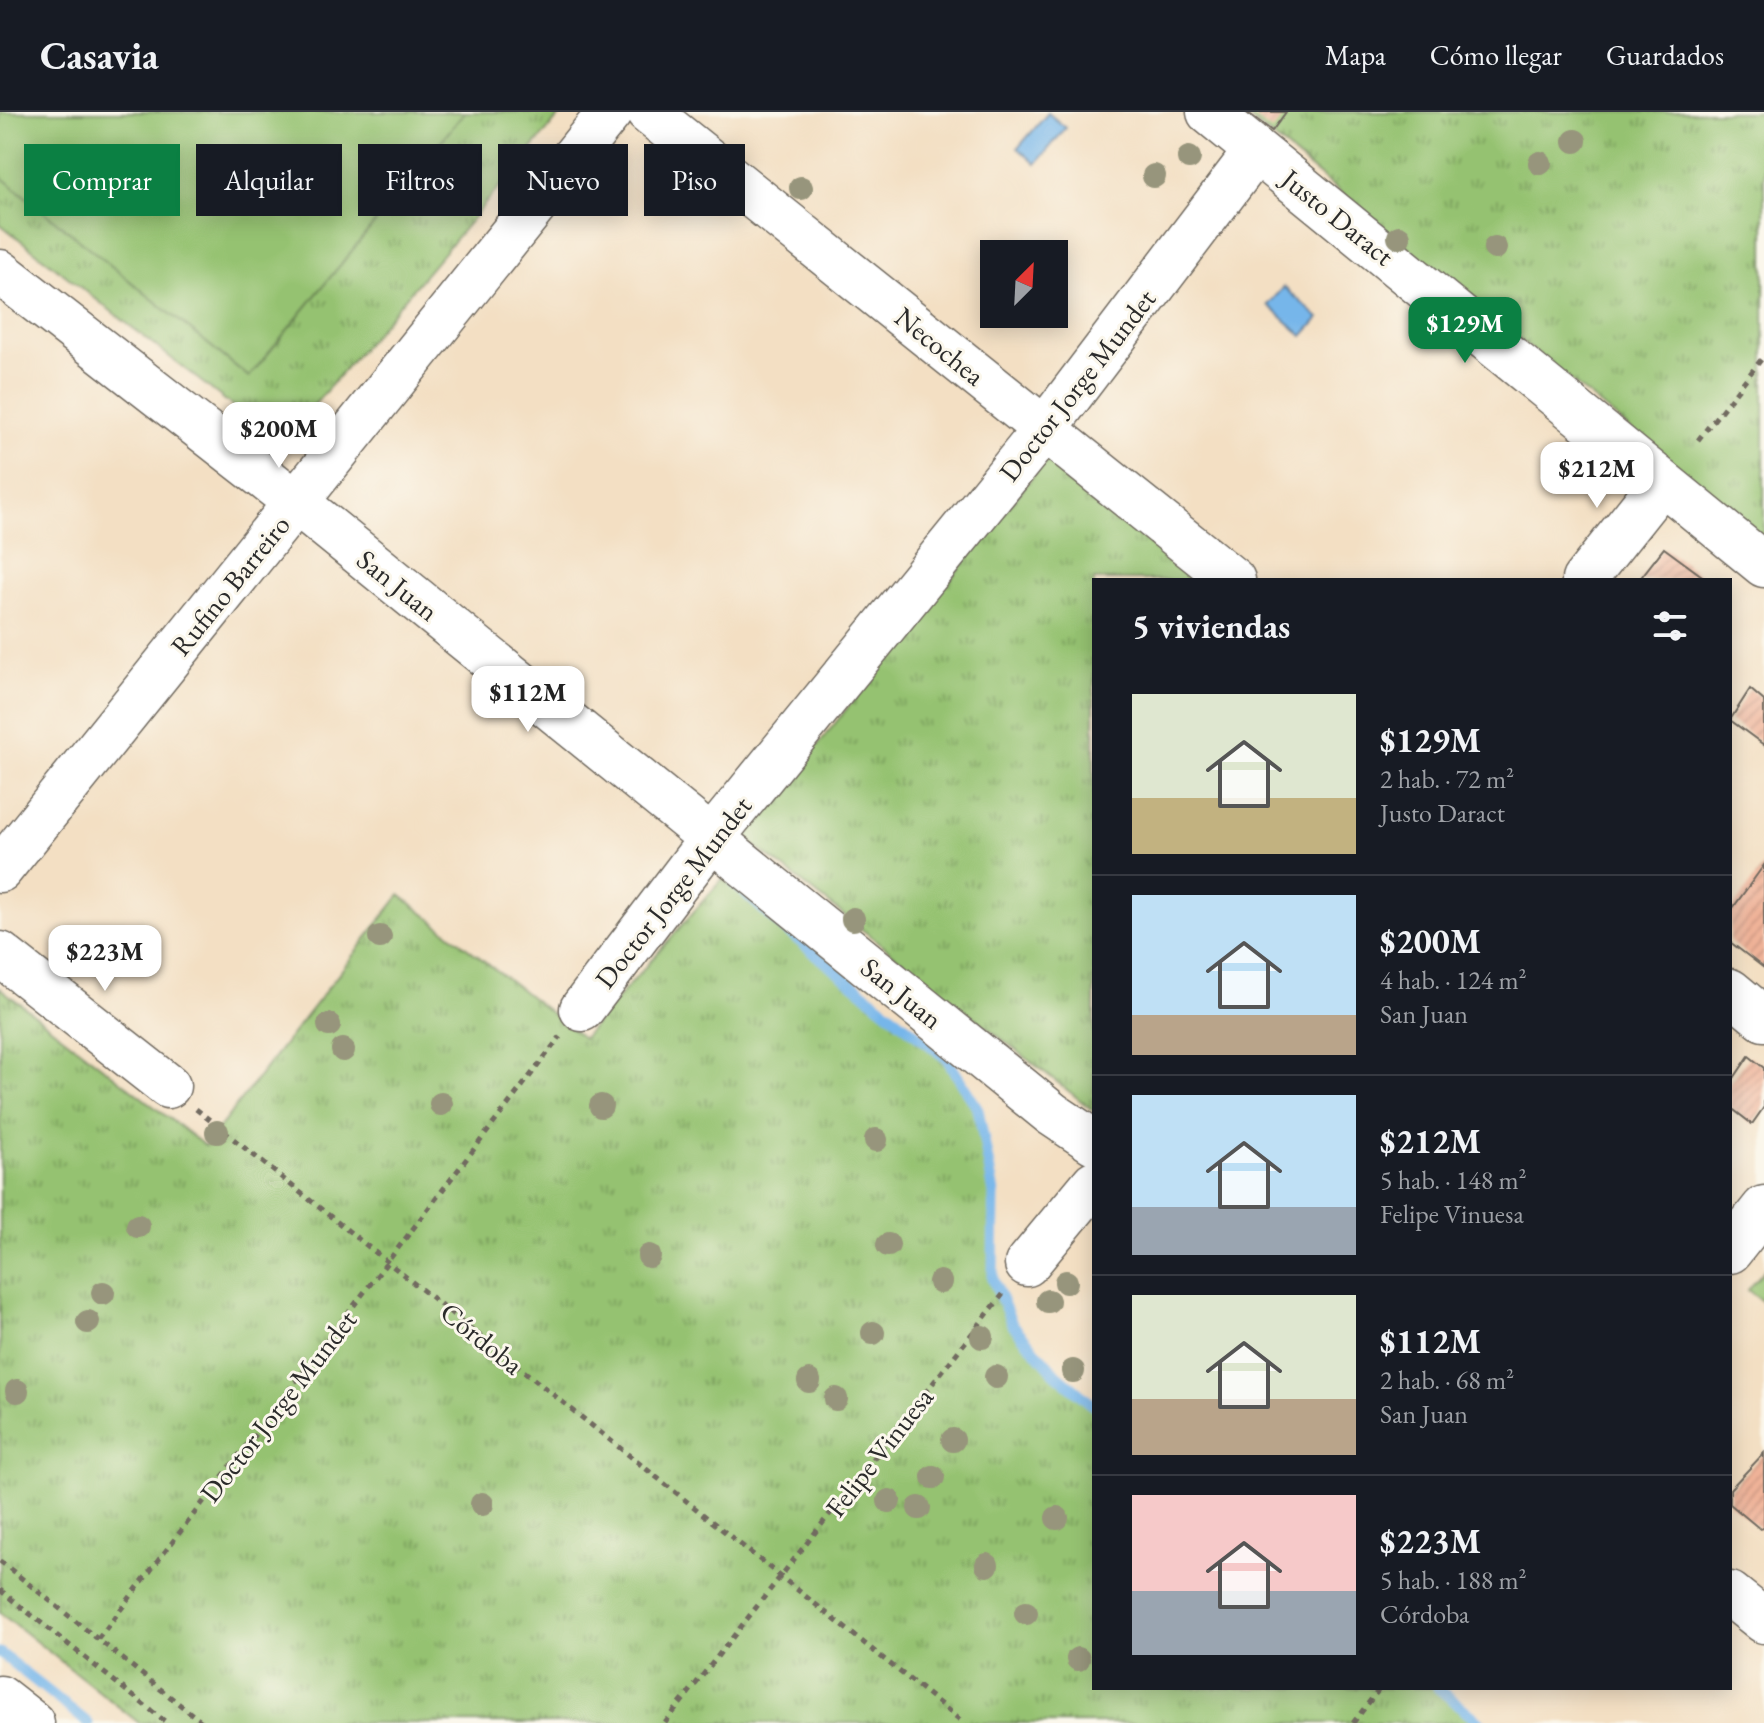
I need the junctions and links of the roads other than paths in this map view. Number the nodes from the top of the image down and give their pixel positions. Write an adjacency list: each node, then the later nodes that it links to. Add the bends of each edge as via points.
1 (610, 112): 8 (street, Rufino Barreiro)
2 (648, 112): 6 (street, Necochea)
3 (1209, 112): 4 (street, Justo Daract)
4 (1256, 151): 6 (street, Doctor Jorge Mundet); 7 (street, Justo Daract)
5 (0, 272): 8 (street, San Juan)
6 (1044, 430): 10 (street, Necochea); 12 (street, Doctor Jorge Mundet)
7 (1662, 482): 9 (street, Justo Daract); 11 (street)
8 (296, 502): 12 (street, San Juan); 13 (street, Rufino Barreiro)
9 (1764, 565)
10 (1230, 578)
11 (1586, 578)
12 (711, 839): 16 (street, Doctor Jorge Mundet); 19 (street, San Juan)
13 (0, 870)
14 (0, 954): 18 (street)
15 (1732, 993): 17 (street)
16 (582, 1009)
17 (1764, 1019)
18 (168, 1086)
19 (1092, 1141)
20 (1092, 1185): 23 (street)
21 (1764, 1208): 22 (street)
22 (1732, 1248)
23 (1027, 1264)
24 (1732, 1596): 25 (street)
25 (1764, 1621)
26 (0, 1698): 27 (street)
27 (32, 1723)

